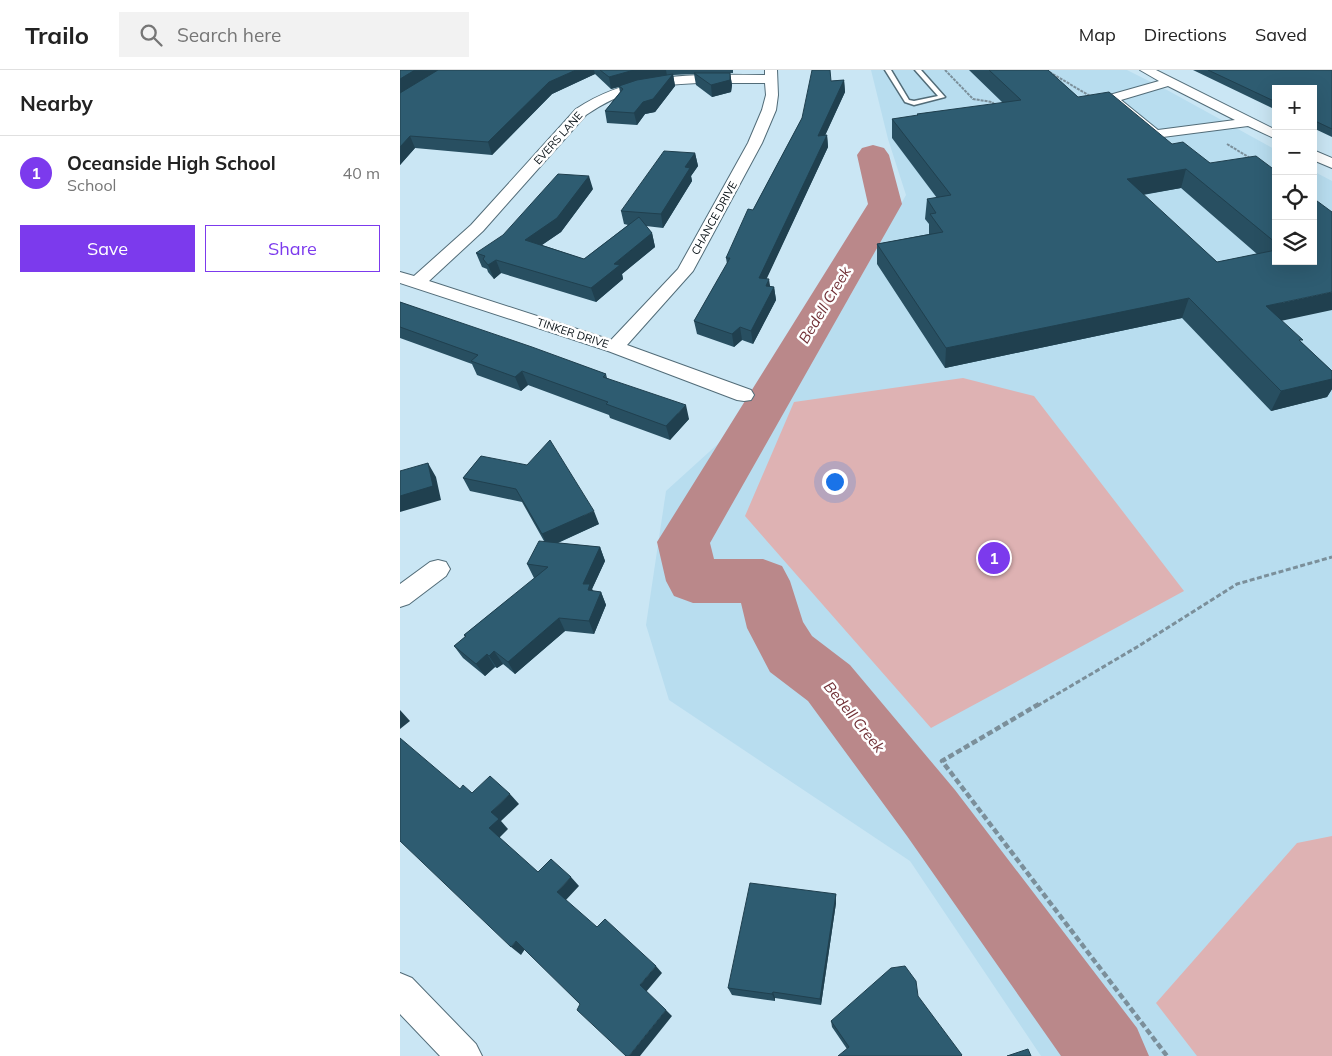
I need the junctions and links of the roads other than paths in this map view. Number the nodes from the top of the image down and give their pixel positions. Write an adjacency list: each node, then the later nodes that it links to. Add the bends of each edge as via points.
1 (888, 70): 2 (lane, via 907,101 914,103 942,97)
2 (918, 70)
3 (1146, 70): 5 (street)
4 (771, 74): 11 (street, EVERS LANE, via 658,82 600,98 581,112 459,247); 12 (street, CHANCE DRIVE, via 769,110 755,143 684,271)
5 (1170, 82): 6 (street); 6 (street, via 1111,99 1155,134)
6 (1248, 122): 7 (street)
7 (1272, 134)
8 (1317, 156): 9 (street)
9 (1332, 164)
10 (400, 277): 11 (street, TINKER DRIVE)
11 (418, 282): 12 (street, TINKER DRIVE)
12 (615, 347): 13 (street, TINKER DRIVE)
13 (744, 395)
14 (438, 569): 15 (street)
15 (400, 597)
16 (400, 990): 17 (street)
17 (464, 1056)

